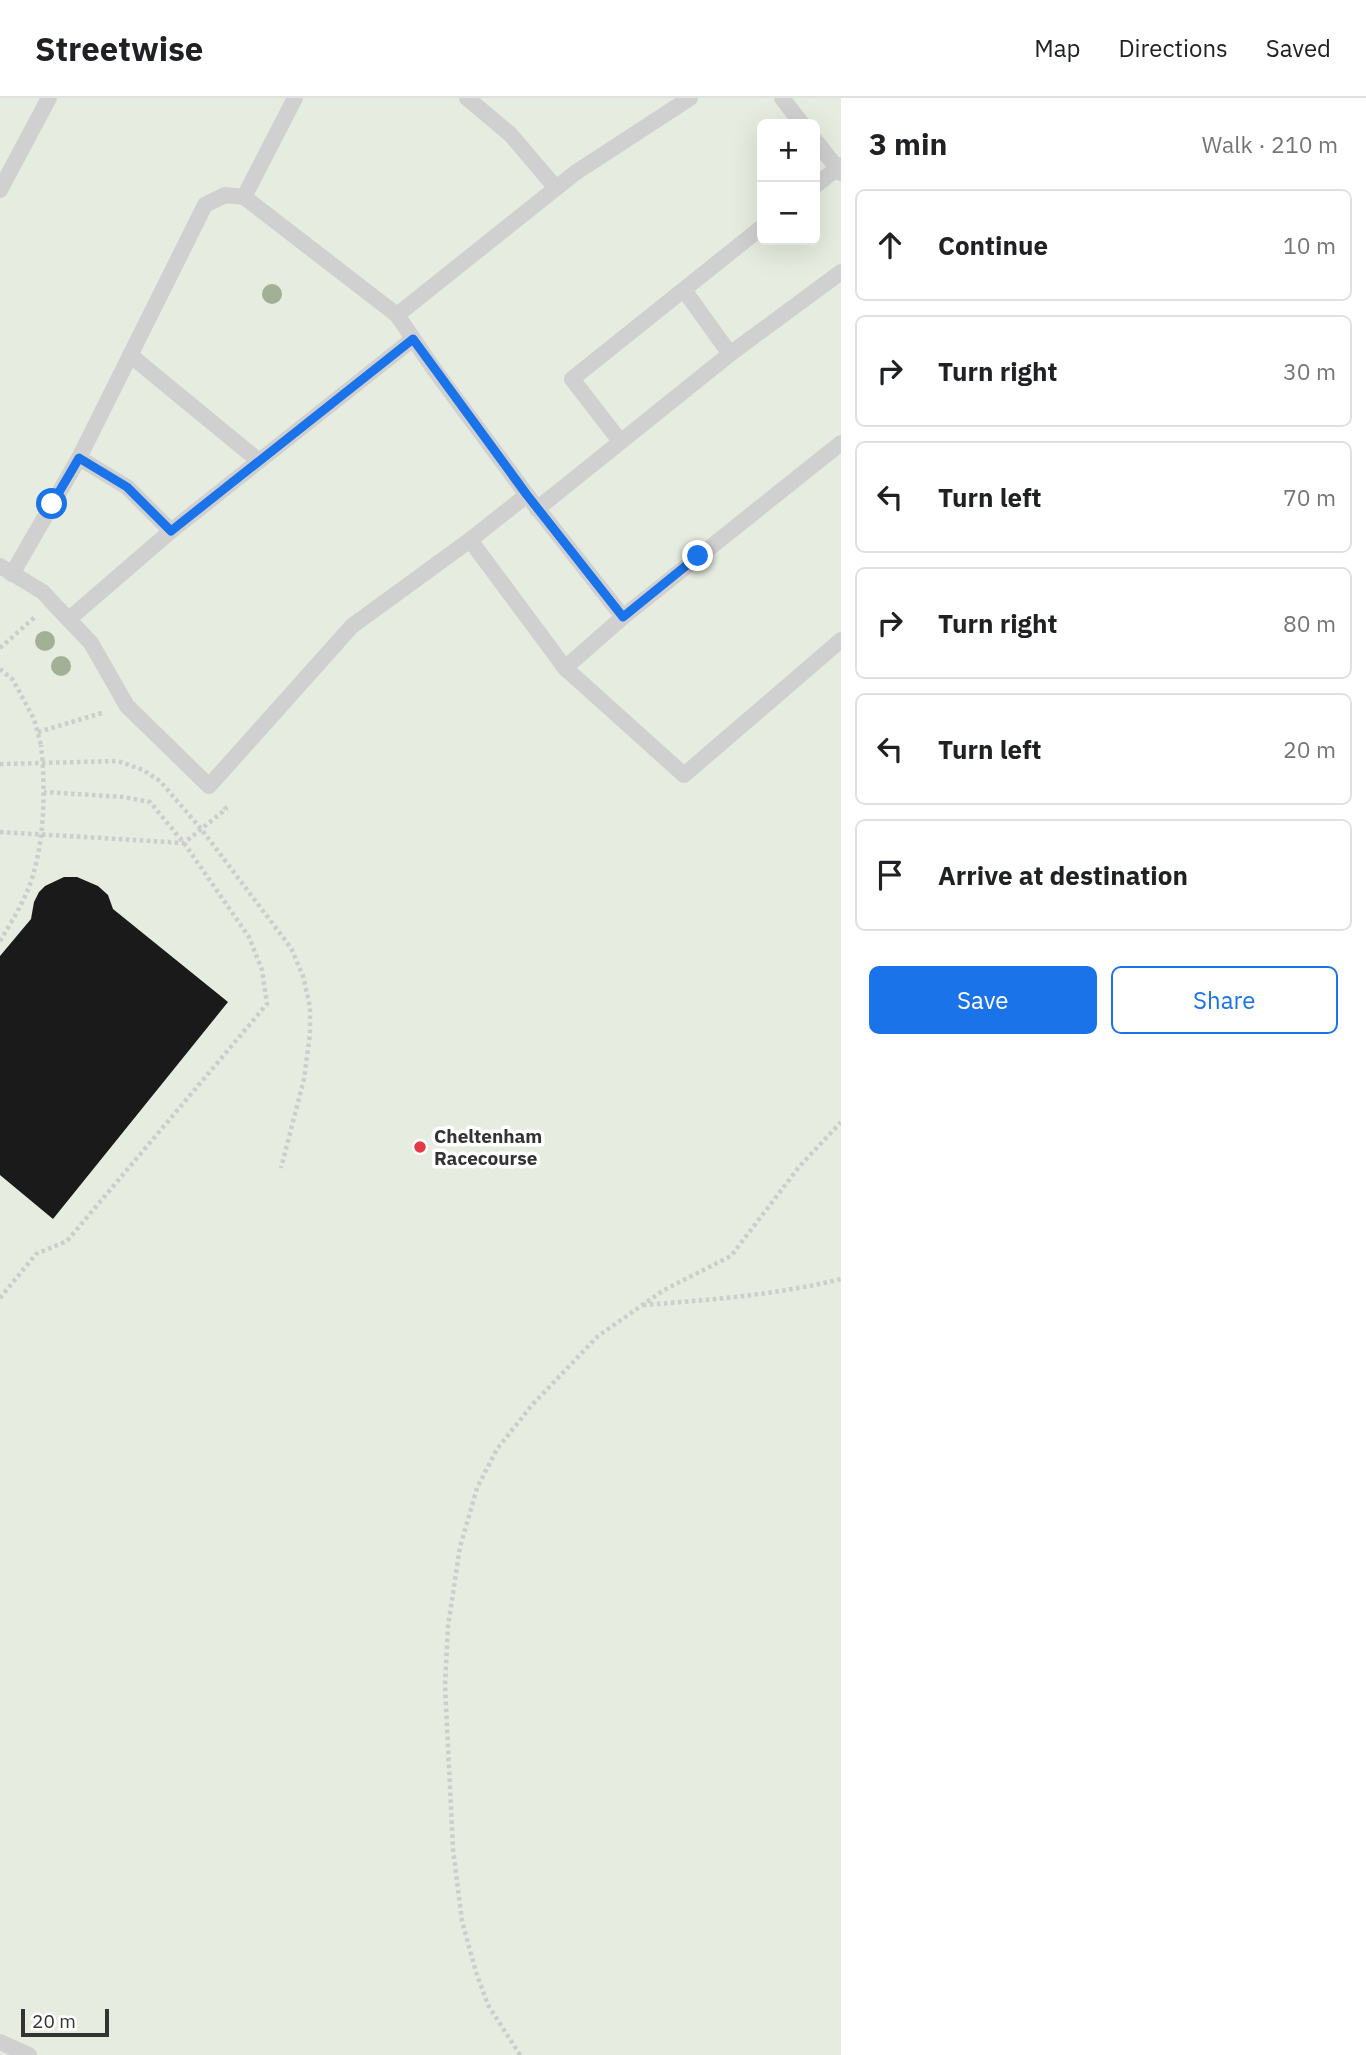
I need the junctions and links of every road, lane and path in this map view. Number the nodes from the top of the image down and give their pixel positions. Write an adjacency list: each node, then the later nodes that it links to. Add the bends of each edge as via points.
1 (49, 98): 11 (lane)
2 (295, 98): 12 (lane)
3 (467, 98): 10 (lane, via 510,134)
4 (690, 98): 10 (lane)
5 (782, 98): 6 (lane)
6 (798, 119)
7 (820, 146): 8 (lane)
8 (840, 169): 9 (lane)
9 (820, 183)
10 (556, 188): 16 (lane)
11 (0, 190)
12 (244, 197): 16 (lane); 19 (lane, via 225,195 205,205)
13 (757, 231): 15 (lane)
14 (841, 272): 18 (lane)
15 (684, 290): 18 (lane); 20 (lane, via 572,379)
16 (397, 315): 17 (lane)
17 (413, 339): 23 (lane); 24 (lane)
18 (730, 354): 20 (lane)
19 (130, 355): 22 (lane); 23 (lane)
20 (620, 441): 25 (lane)
21 (841, 443): 30 (lane)
22 (79, 458): 26 (lane, via 127,487); 28 (lane)
23 (259, 461): 26 (lane)
24 (527, 495): 25 (lane); 27 (lane)
25 (537, 509): 30 (lane)
26 (171, 531): 31 (lane)
27 (470, 540): 34 (lane); 39 (lane, via 352,626)
28 (6, 570): 29 (lane)
29 (52, 602): 31 (lane); 33 (path)
30 (623, 617): 34 (lane)
31 (69, 619): 39 (lane, via 91,643 127,706)
32 (841, 640): 34 (lane, via 684,775)
33 (0, 648)
34 (565, 668)
35 (0, 669): 37 (path, via 13,680)
36 (112, 710): 37 (path)
37 (38, 732): 40 (path, bridge)
38 (0, 764): 41 (path, via 118,761 160,781)
39 (209, 786): 41 (path, via 226,809)
40 (44, 792): 43 (path, via 150,802); 44 (path, bridge, via 38,849 27,893)
41 (202, 830): 43 (path); 46 (path, via 291,948 303,976 310,1034 304,1079)
42 (0, 832): 43 (path)
43 (184, 844): 48 (path, via 248,937 262,970 267,1004 67,1241 36,1254)
44 (0, 941)
45 (841, 1122): 49 (path, via 799,1167 731,1256)
46 (281, 1168)
47 (841, 1279): 49 (path, via 731,1298)
48 (0, 1298)
49 (642, 1305): 52 (path, via 598,1336 532,1405 497,1450 477,1488 460,1547 445,1685 453,1849 462,1921 476,1972 488,2005)
50 (0, 2042): 51 (lane)
51 (29, 2055)
52 (520, 2055)

